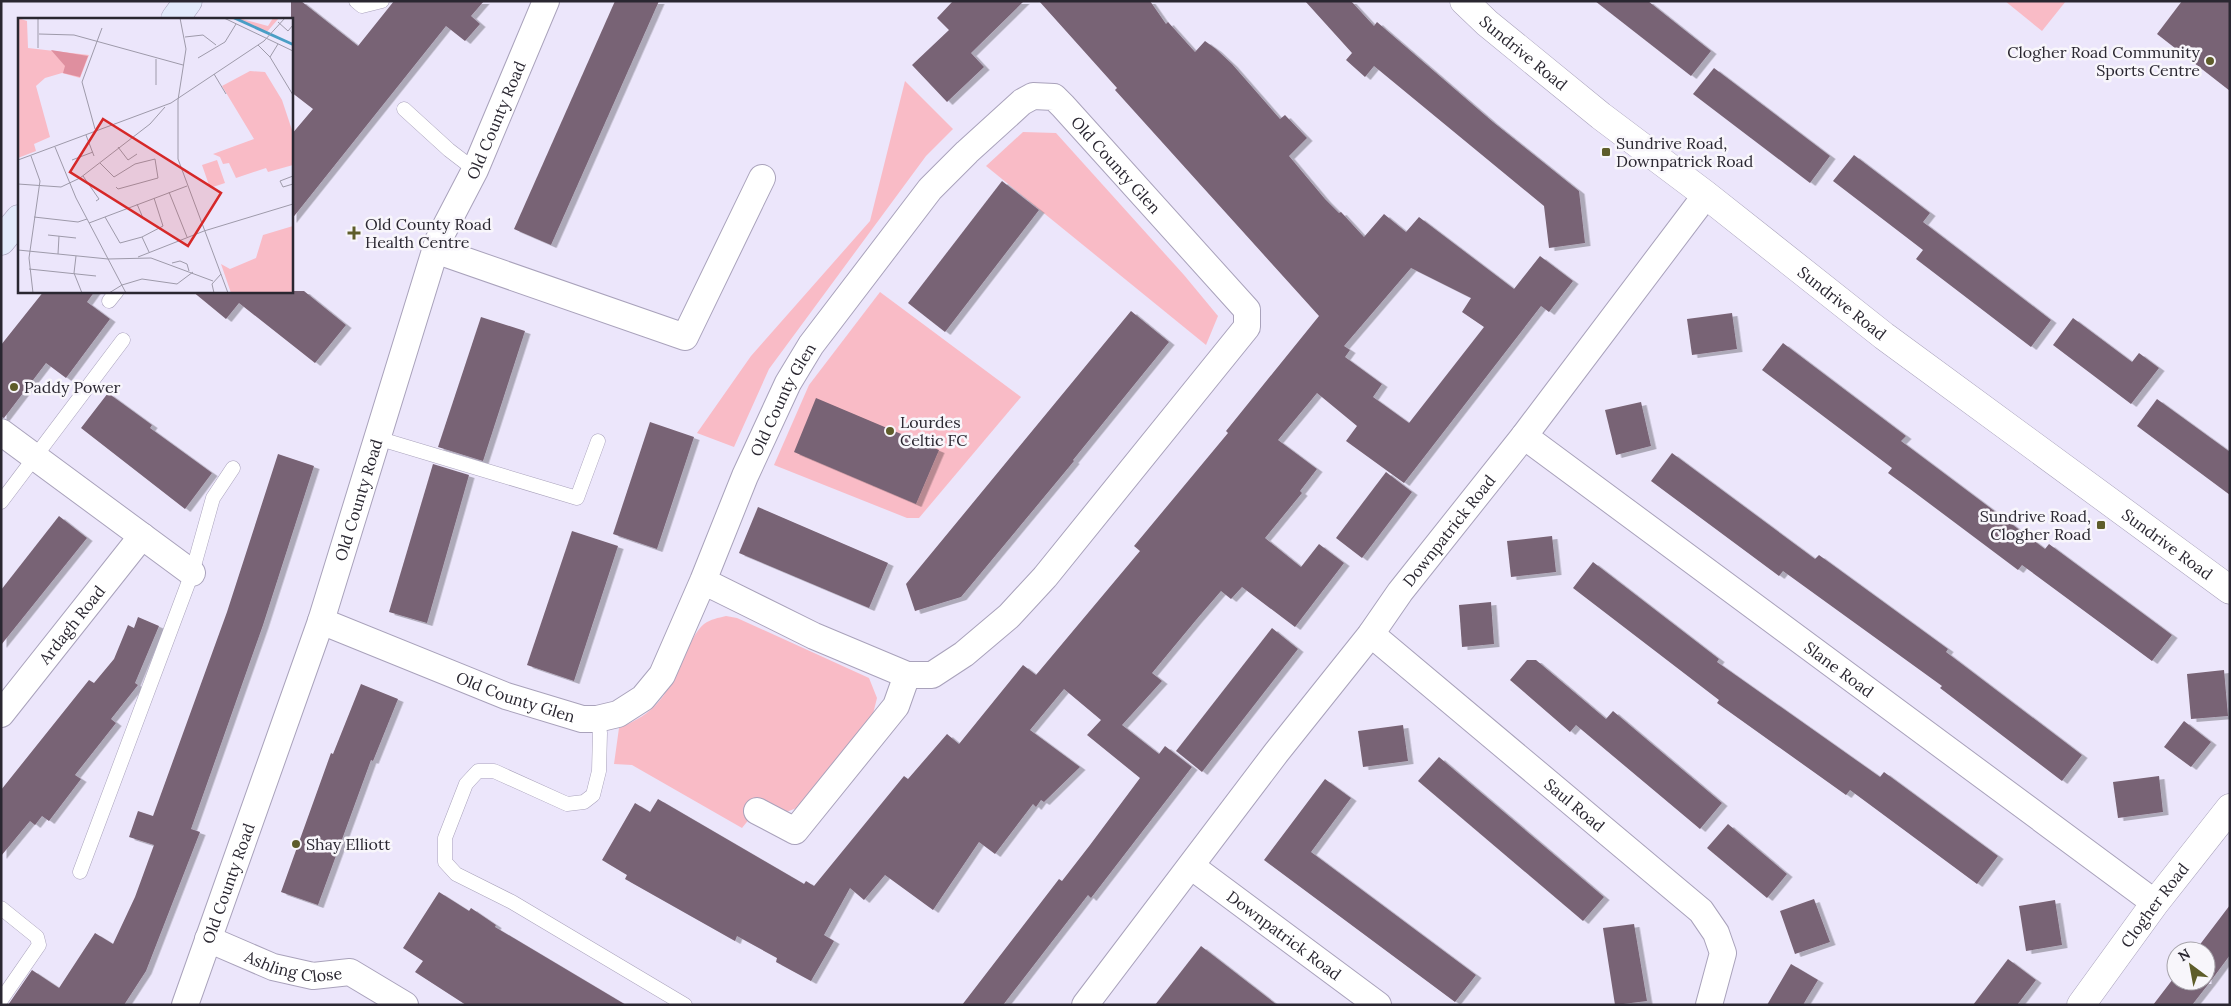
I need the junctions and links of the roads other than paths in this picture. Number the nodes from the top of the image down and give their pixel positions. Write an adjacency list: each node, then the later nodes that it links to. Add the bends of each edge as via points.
1 (188, 1): 6 (main road)
2 (356, 1): 3 (lane, via 362,6)
3 (382, 1)
4 (546, 1): 8 (street, Old County Road)
5 (1464, 1): 10 (street, Sundrive Road, via 1601,116)
6 (176, 18)
7 (404, 109): 8 (lane)
8 (474, 170): 13 (street, Old County Road)
9 (762, 178): 13 (street, via 685,337)
10 (1706, 195): 16 (street, Downpatrick Road); 25 (street, Sundrive Road, via 1884,336)
11 (18, 220): 12 (main road)
12 (1, 241)
13 (435, 250): 17 (street, Old County Road)
14 (124, 340): 19 (lane)
15 (1, 432): 19 (street)
16 (1524, 436): 27 (street, Downpatrick Road, via 1400,592); 35 (street, Slane Road)
17 (377, 438): 18 (lane, via 577,498); 26 (street, Old County Road)
18 (598, 441)
19 (35, 457): 21 (lane); 22 (street)
20 (233, 468): 23 (lane, via 213,498)
21 (1, 502)
22 (142, 536): 23 (street); 29 (street, Ardagh Road)
23 (192, 573): 34 (lane)
24 (703, 580): 28 (street, Old County Glen, via 814,636); 28 (street, Old County Glen, via 745,476 788,383 811,345 930,189 1022,102 1033,96 1054,97 1247,310 1247,327 1045,578 1009,616 964,654 932,675); 30 (street, Old County Glen, via 662,675 643,698 618,714)
25 (2230, 590)
26 (321, 621): 30 (street, Old County Glen, via 506,696 582,719); 37 (street, Old County Road)
27 (1371, 634): 33 (street, Downpatrick Road); 44 (street, Saul Road, via 1702,911 1716,933 1723,953)
28 (907, 675): 32 (street, via 896,706 795,831)
29 (1, 714)
30 (597, 719): 41 (lane, via 599,771 593,795 584,802 567,804 494,771 478,771 466,784 445,838 445,862 456,874 512,902)
31 (2230, 808): 35 (street, Clogher Road)
32 (757, 811)
33 (1191, 866): 42 (street, Downpatrick Road); 43 (street, Downpatrick Road)
34 (80, 872)
35 (2155, 903): 45 (street, Clogher Road)
36 (1, 908): 38 (lane, via 37,937 39,946)
37 (208, 939): 39 (street, Old County Road); 40 (street, Ashling Close, via 273,968 313,976 350,972)
38 (1, 1000)
39 (185, 1005)
40 (405, 1005)
41 (685, 1005)
42 (1085, 1005)
43 (1378, 1005)
44 (1709, 1005)
45 (2081, 1005)

